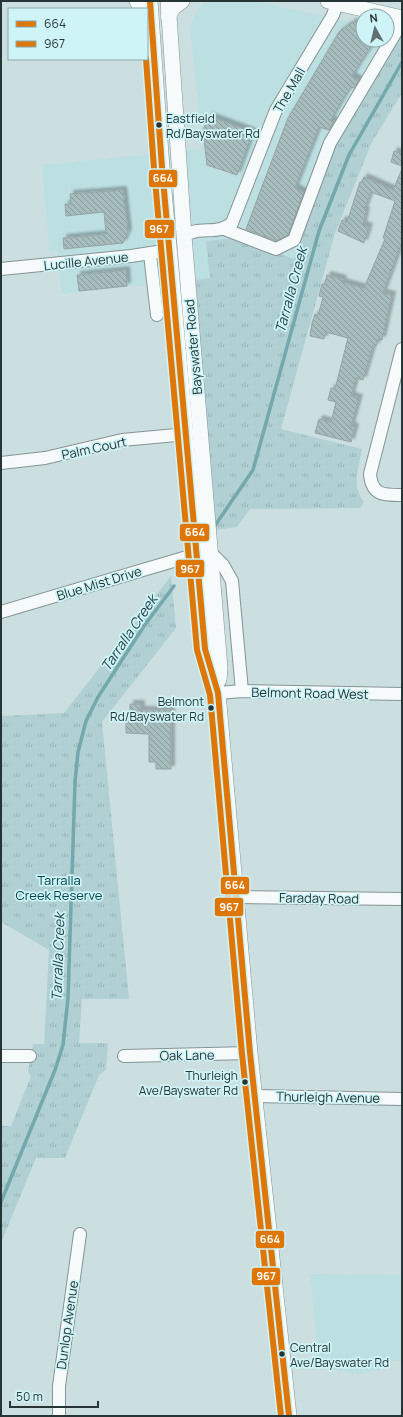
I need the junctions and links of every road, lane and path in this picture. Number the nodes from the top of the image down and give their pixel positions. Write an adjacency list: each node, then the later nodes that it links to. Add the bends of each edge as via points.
1 (150, 1): 6 (main road, Bayswater Road)
2 (182, 1): 4 (main road)
3 (332, 2): 5 (main road); 7 (street, The Mall, via 331,20 276,110 232,223)
4 (168, 8): 8 (main road, Bayswater Road)
5 (402, 18): 7 (street, via 330,143 294,240 276,249)
6 (149, 27): 9 (main road, Bayswater Road)
7 (224, 229): 8 (street, via 191,231)
8 (184, 236): 9 (main road); 17 (main road, Bayswater Road)
9 (170, 250): 10 (street, Lucille Avenue); 14 (main road, Bayswater Road)
10 (150, 254): 11 (street, Lucille Avenue); 12 (street)
11 (1, 269)
12 (156, 315)
13 (402, 349): 16 (street, via 370,474 373,488 383,494)
14 (187, 434): 15 (street, Palm Court, via 122,440 45,458); 17 (main road, Bayswater Road)
15 (1, 463)
16 (402, 495)
17 (203, 553): 18 (street, Blue Mist Drive); 19 (street, via 234,575); 20 (main road, Bayswater Road, via 205,649)
18 (1, 612)
19 (242, 691): 20 (street, Belmont Road West); 21 (street, Belmont Road West)
20 (218, 693): 22 (main road, Bayswater Road)
21 (402, 694)
22 (236, 896): 23 (street, Faraday Road); 24 (main road, Bayswater Road)
23 (402, 899)
24 (250, 1053): 27 (street, Oak Lane); 28 (main road, Bayswater Road)
25 (1, 1056): 26 (street)
26 (30, 1056)
27 (124, 1056)
28 (255, 1096): 29 (street, Thurleigh Avenue); 32 (main road, Bayswater Road)
29 (402, 1099)
30 (80, 1234): 31 (street, Dunlop Avenue, via 59,1386)
31 (59, 1416)
32 (289, 1416)

